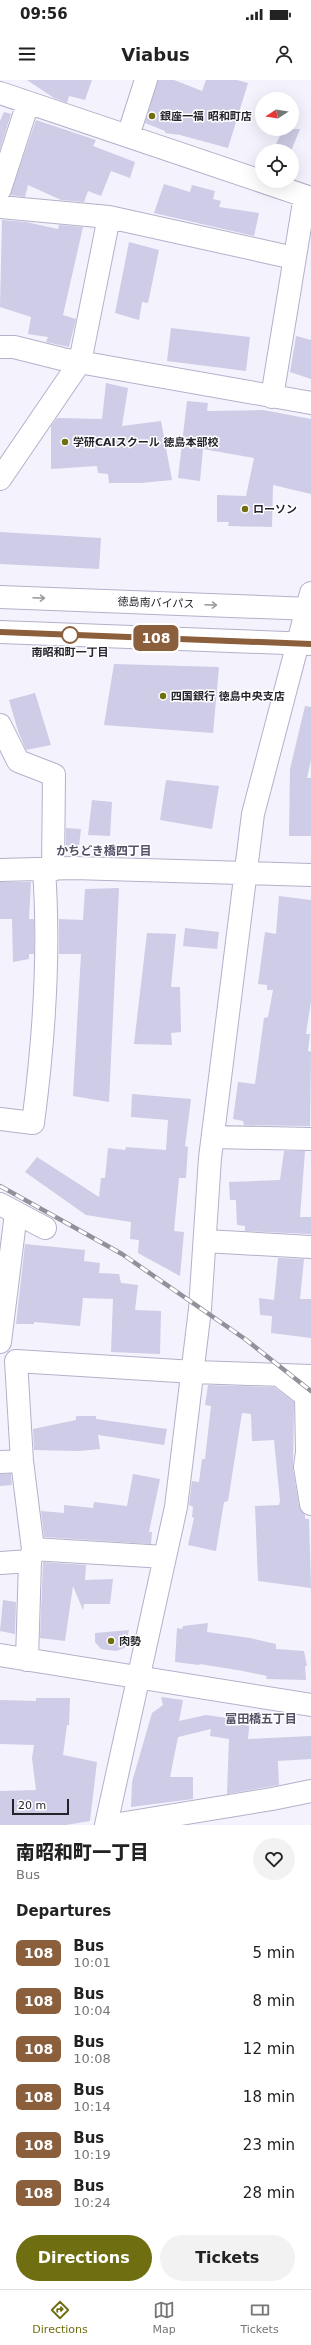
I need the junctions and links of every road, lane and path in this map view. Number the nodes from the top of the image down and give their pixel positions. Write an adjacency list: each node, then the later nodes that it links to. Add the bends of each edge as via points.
1 (146, 80): 4 (main road)
2 (0, 93): 3 (main road)
3 (28, 103): 4 (main road); 5 (main road)
4 (128, 136): 6 (main road)
5 (0, 189)
6 (308, 197): 9 (main road)
7 (0, 207): 8 (main road)
8 (109, 217): 9 (main road); 11 (main road)
9 (294, 258): 12 (main road)
10 (0, 347): 11 (main road, via 14,347)
11 (80, 362): 12 (main road); 14 (main road)
12 (272, 397): 13 (main road)
13 (311, 403)
14 (0, 479)
15 (0, 597): 16 (main road, 徳島南バイパス, one-way to 16)
16 (309, 604): 18 (main road)
17 (0, 632): 18 (main road)
18 (304, 643): 22 (main road, via 253,814)
19 (0, 725): 21 (main road, via 18,761 54,775)
20 (0, 870): 21 (main road)
21 (48, 870): 22 (main road, via 74,868); 24 (main road, via 39,1075 32,1123)
22 (246, 874): 23 (main road); 25 (main road)
23 (311, 875)
24 (0, 1119)
25 (213, 1138): 26 (main road); 29 (main road)
26 (311, 1139)
27 (8, 1209): 28 (main road); 31 (main road)
28 (45, 1228)
29 (205, 1241): 30 (main road); 33 (main road)
30 (311, 1247)
31 (0, 1342)
32 (8, 1360): 33 (main road); 37 (main road)
33 (194, 1372): 34 (main road); 41 (main road, via 176,1507)
34 (279, 1375): 35 (main road); 36 (main road, via 306,1396)
35 (311, 1376)
36 (308, 1460): 39 (main road, via 305,1468)
37 (22, 1461): 38 (main road); 40 (main road)
38 (0, 1462)
39 (311, 1504)
40 (32, 1555): 41 (main road); 42 (main road); 44 (main road)
41 (165, 1557): 45 (main road)
42 (0, 1563)
43 (0, 1655): 44 (main road)
44 (27, 1660): 45 (main road)
45 (139, 1678): 46 (main road); 48 (main road)
46 (311, 1705)
47 (311, 1791): 49 (main road)
48 (106, 1825)
49 (113, 1825)

